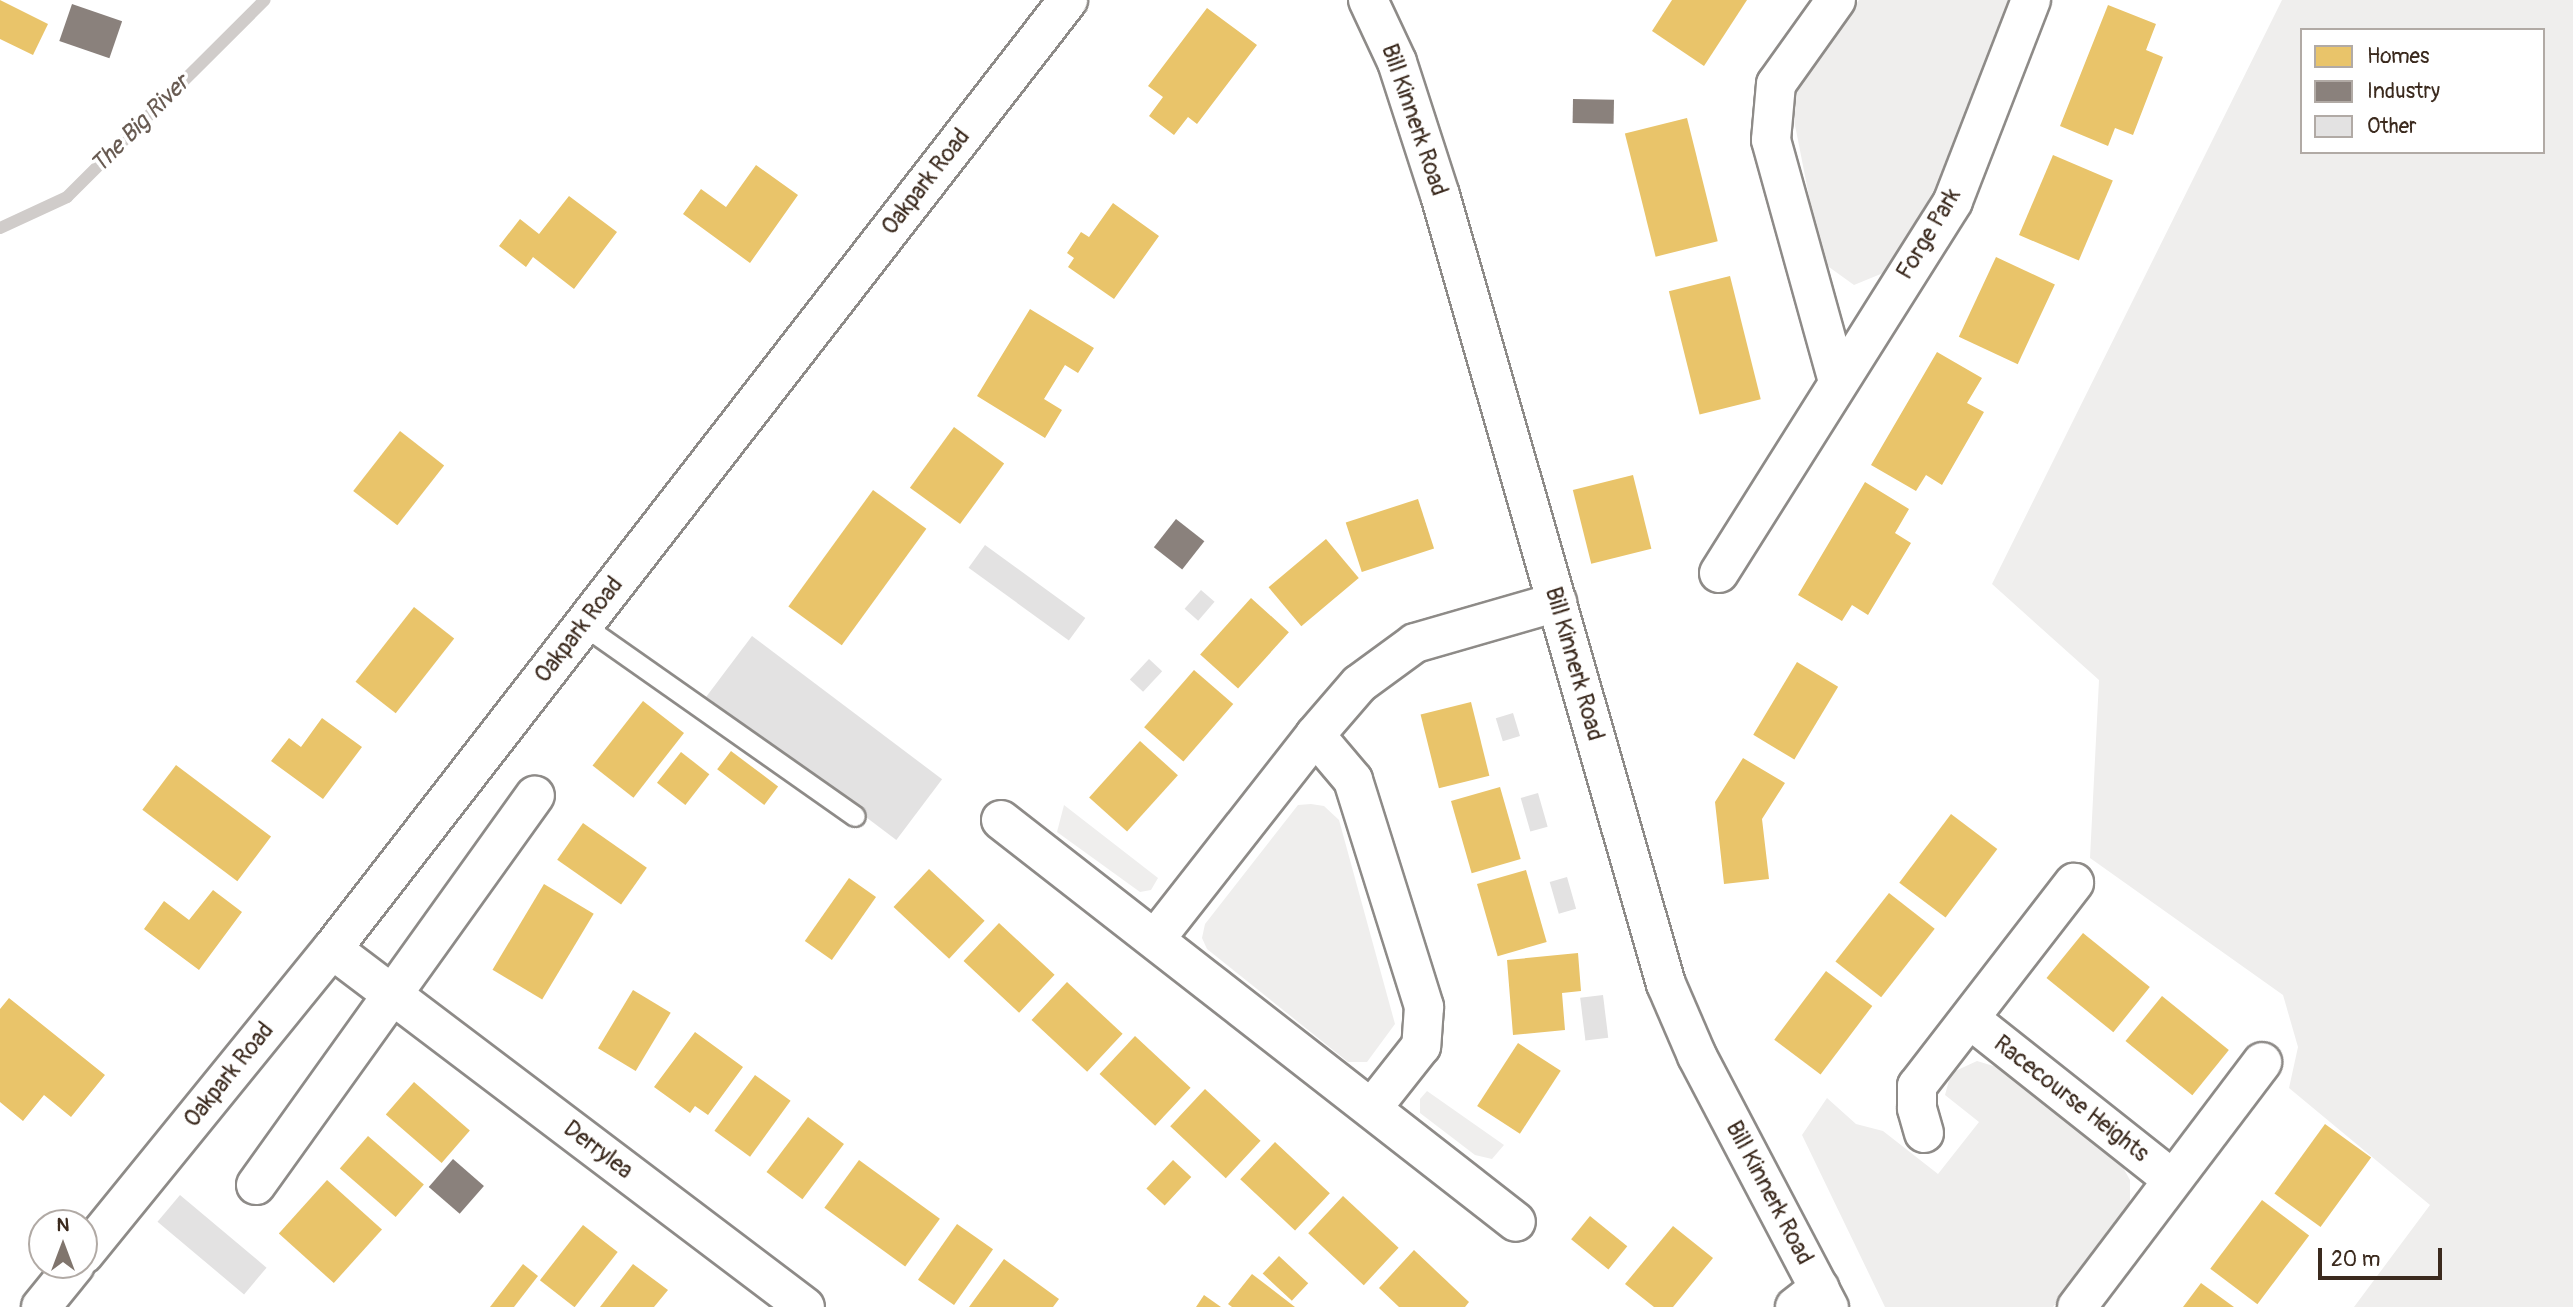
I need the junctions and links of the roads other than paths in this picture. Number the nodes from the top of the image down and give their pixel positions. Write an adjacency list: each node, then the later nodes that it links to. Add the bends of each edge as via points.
1 (1068, 0): 8 (street, Oakpark Road)
2 (1368, 0): 7 (street, Bill Kinnerk Road, via 1397,61 1440,195)
3 (1836, 0): 5 (street, via 1776,84 1771,140)
4 (2031, 0): 5 (street, Forge Park, via 1953,201)
5 (1838, 381): 6 (street, Forge Park)
6 (1719, 573)
7 (1557, 602): 9 (street, via 1415,643 1359,684); 26 (street, Bill Kinnerk Road, via 1665,984)
8 (583, 625): 11 (lane); 15 (street, Oakpark Road)
9 (1315, 735): 14 (street); 19 (street, via 1353,780 1424,1007 1421,1046)
10 (535, 796): 16 (street)
11 (855, 816)
12 (1002, 820): 14 (street)
13 (2074, 883): 17 (street)
14 (1156, 937): 19 (street)
15 (332, 948): 16 (street, Derrylea); 24 (street, Oakpark Road)
16 (391, 993): 22 (street); 28 (street, Derrylea)
17 (1970, 1019): 20 (street, via 1917,1086); 21 (street, Racecourse Heights)
18 (2262, 1062): 21 (street)
19 (1372, 1108): 23 (street)
20 (1924, 1133)
21 (2172, 1180): 29 (street)
22 (256, 1185)
23 (1516, 1222)
24 (98, 1237)
25 (64, 1279): 27 (street)
26 (1814, 1301)
27 (41, 1307)
28 (805, 1307)
29 (2077, 1307)

